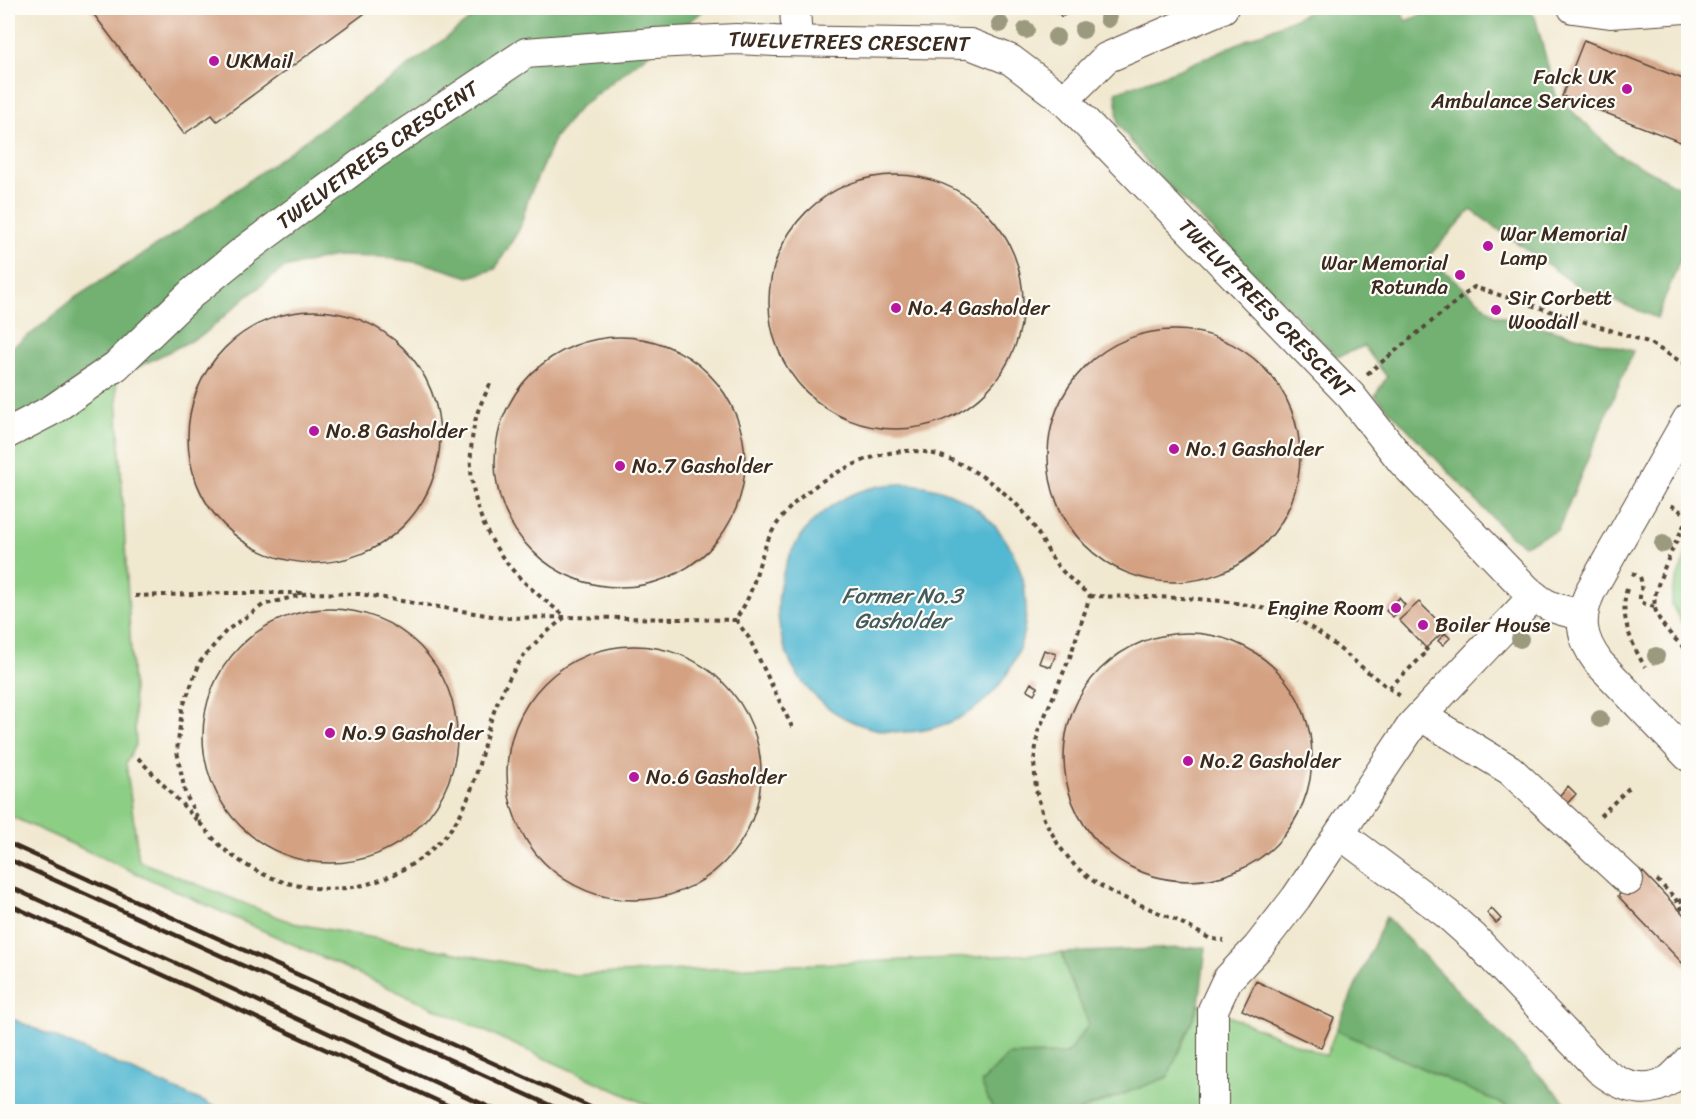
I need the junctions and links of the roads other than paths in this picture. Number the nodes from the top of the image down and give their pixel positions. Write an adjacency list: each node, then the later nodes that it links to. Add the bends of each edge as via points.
1 (795, 8): 5 (street)
2 (1223, 8): 6 (street, via 1106,58)
3 (1573, 8): 4 (street, via 1610,13)
4 (1685, 8)
5 (797, 41): 6 (street, TWELVETREES CRESCENT, via 969,44 1011,60); 8 (street, TWELVETREES CRESCENT, via 736,39 526,53 376,153 245,250 192,293 116,366 52,410)
6 (1064, 100): 9 (street, TWELVETREES CRESCENT, via 1351,396 1402,461)
7 (1689, 419): 10 (street, via 1596,581)
8 (8, 433)
9 (1534, 596): 10 (street, TWELVETREES CRESCENT, via 1549,607); 11 (street)
10 (1582, 615): 12 (street, via 1583,631 1592,654)
11 (1423, 714): 13 (street); 14 (street, via 1510,770)
12 (1689, 756)
13 (1340, 834): 15 (street, via 1474,938 1610,1078 1638,1089 1654,1088); 16 (street, via 1296,898 1227,980 1213,1010)
14 (1628, 880)
15 (1689, 1061)
16 (1213, 1112)

